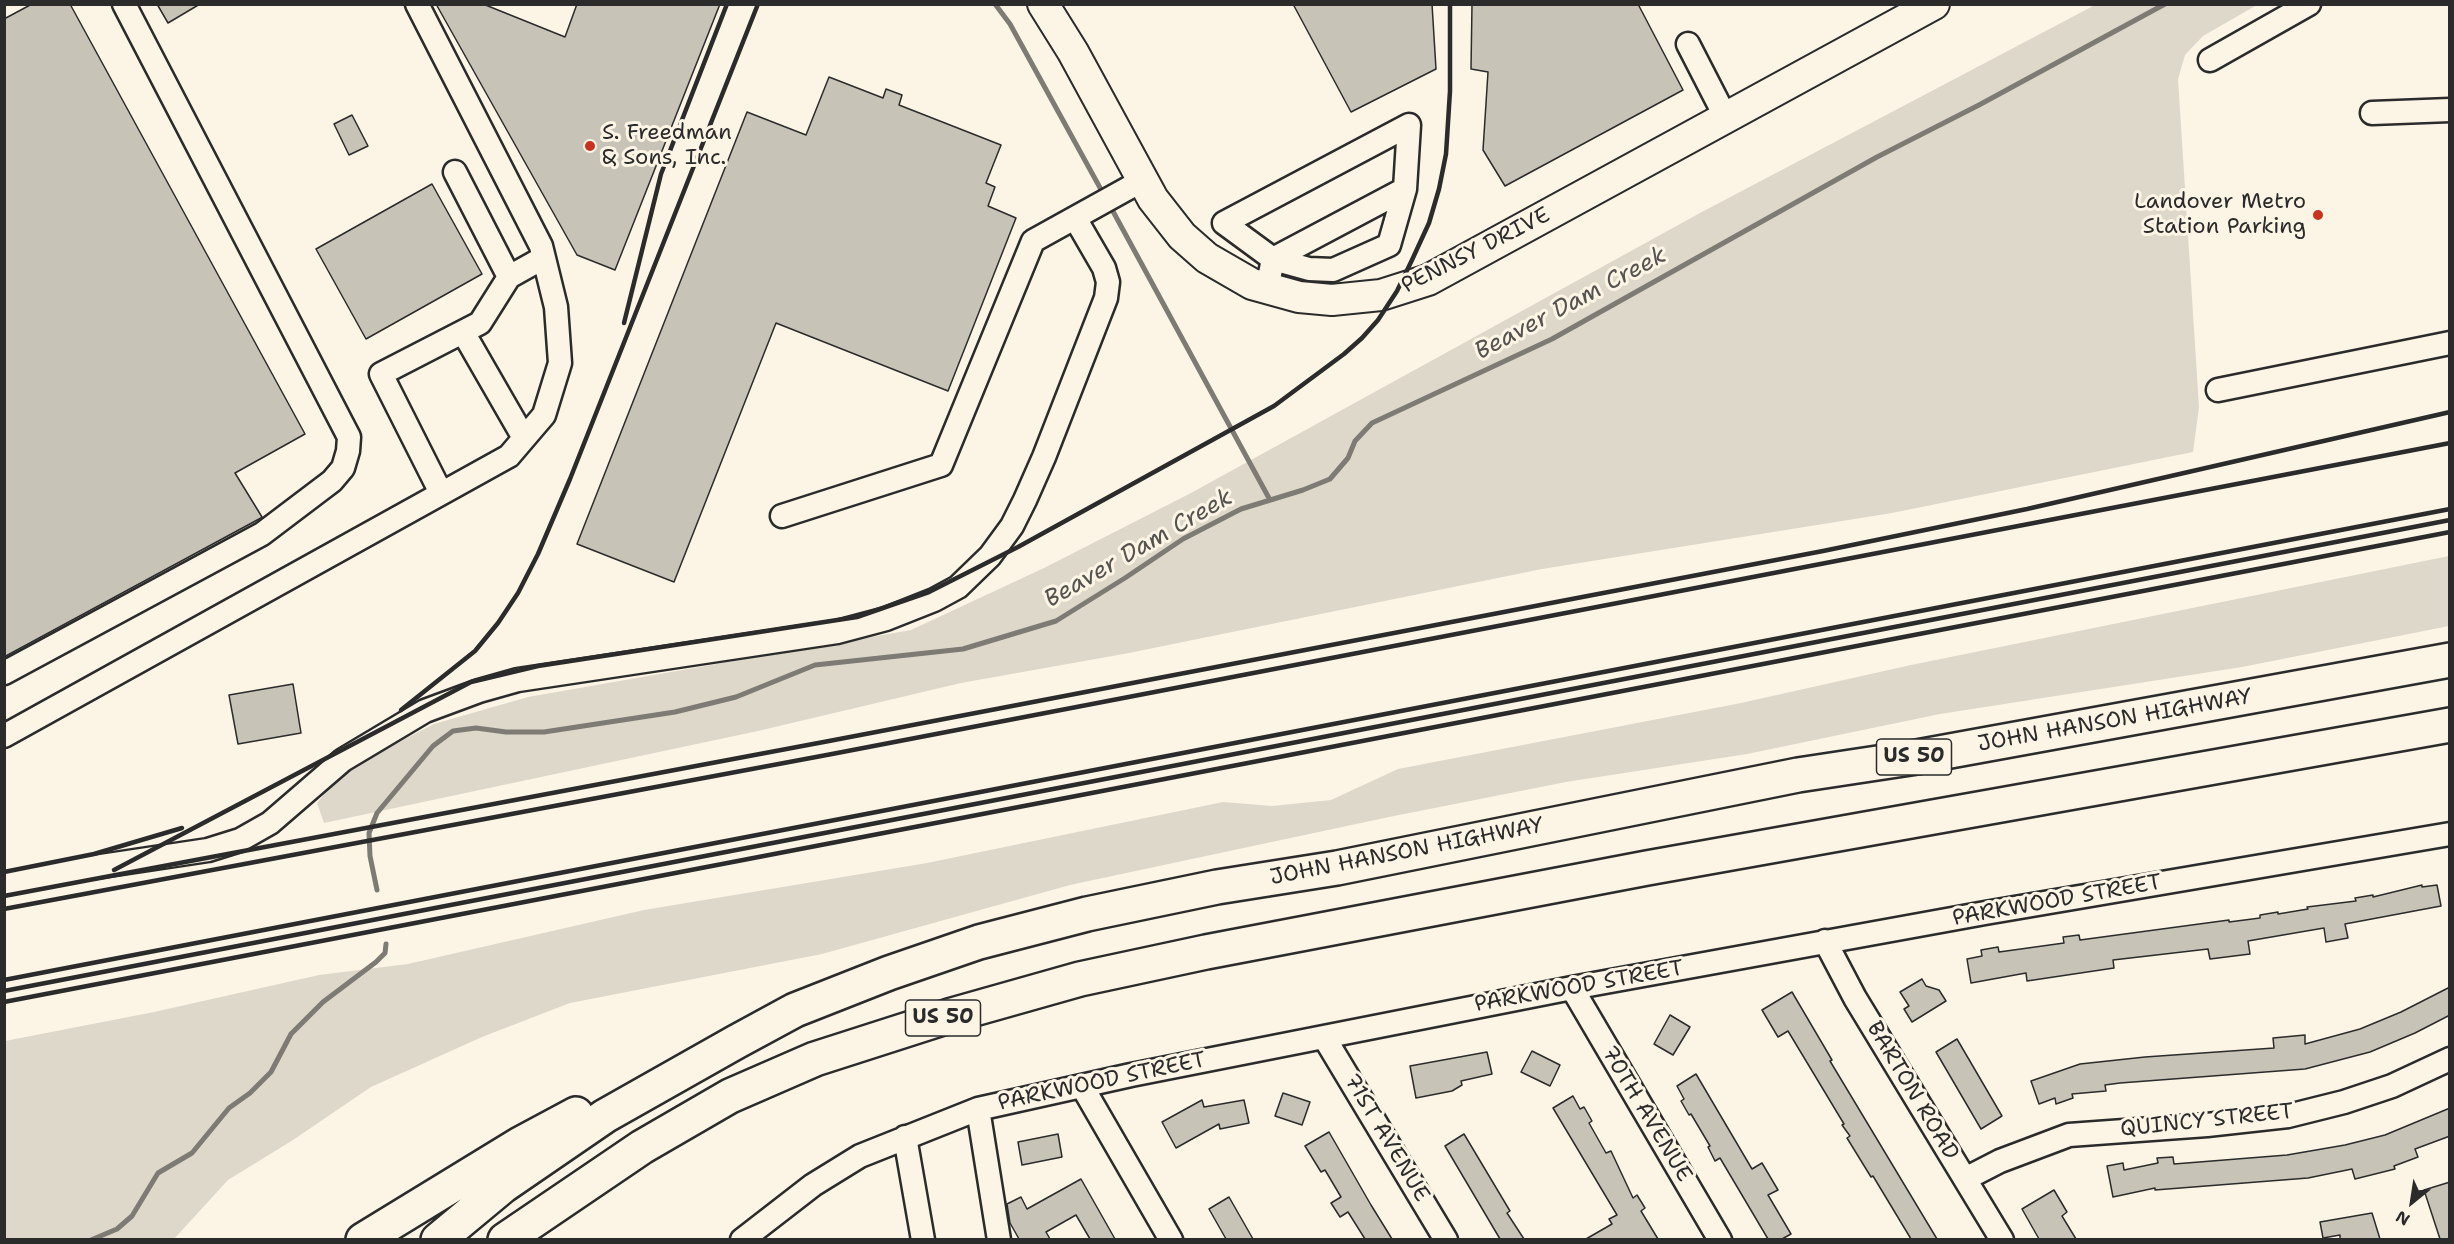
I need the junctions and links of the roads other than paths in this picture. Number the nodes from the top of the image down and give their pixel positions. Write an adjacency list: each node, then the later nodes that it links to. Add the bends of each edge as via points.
1 (124, 4): 26 (street, via 349,437 348,451 343,468 332,482 262,534)
2 (417, 4): 15 (street, via 541,246)
3 (1043, 4): 12 (main road, PENNSY DRIVE, via 1073,52)
4 (1934, 4): 10 (main road, PENNSY DRIVE)
5 (2309, 4): 7 (street)
6 (1688, 44): 10 (street)
7 (2210, 60)
8 (2450, 110): 9 (street)
9 (2372, 113)
10 (1726, 118): 18 (main road, PENNSY DRIVE, via 1444,272 1411,286 1349,300 1316,300)
11 (455, 172): 17 (street)
12 (1130, 187): 14 (street); 18 (main road, PENNSY DRIVE, via 1161,211 1194,247 1238,277)
13 (1405, 189): 16 (street); 16 (street, via 1389,245 1333,270 1309,269); 16 (street, via 1409,125 1224,223)
14 (1083, 214): 24 (street, via 1033,241 941,465); 30 (street, via 1108,282 1106,298 1044,457 1012,526 990,556 948,593 885,619 837,632 518,680 478,691 425,711 343,760 270,823 240,840 208,850)
15 (543, 258): 17 (street); 22 (street, via 556,307 560,363 544,415)
16 (1273, 259): 18 (street)
17 (509, 277): 19 (street, via 480,323)
18 (1267, 289)
19 (463, 332): 22 (street); 23 (street, via 381,374)
20 (2450, 343): 21 (street)
21 (2217, 390)
22 (524, 438): 23 (street, via 509,456)
23 (441, 493): 28 (street)
24 (782, 516)
25 (2450, 660): 34 (highway, JOHN HANSON HIGHWAY / US 50, via 1798,775 1087,914 979,942 889,973 795,1010)
26 (4, 673)
27 (2450, 725): 42 (highway, US 50, via 1647,868 1080,979 815,1059 730,1096 642,1147)
28 (4, 736)
29 (2450, 834): 31 (street, PARKWOOD STREET)
30 (4, 884)
31 (1825, 941): 32 (street, PARKWOOD STREET); 39 (street, BARTON ROAD, via 1855,998)
32 (1572, 988): 33 (street, PARKWOOD STREET); 48 (street, 70TH AVENUE)
33 (1324, 1037): 36 (street, PARKWOOD STREET); 47 (street, 71ST AVENUE)
34 (736, 1042): 40 (highway, via 609,1096 520,1144); 41 (highway, JOHN HANSON HIGHWAY / US 50, via 604,1116 503,1186)
35 (2450, 1059): 39 (street, QUINCY STREET, via 2392,1086 2288,1116 2069,1135 2009,1157)
36 (1082, 1086): 37 (street, PARKWOOD STREET); 46 (street)
37 (978, 1109): 38 (street, PARKWOOD STREET); 45 (street)
38 (905, 1137): 43 (street, PARKWOOD STREET, via 860,1156 813,1185); 44 (street)
39 (1965, 1179): 49 (street, BARTON ROAD)
40 (363, 1239)
41 (438, 1239)
42 (505, 1239)
43 (742, 1239)
44 (923, 1239)
45 (999, 1239)
46 (1171, 1239)
47 (1446, 1239)
48 (1720, 1239)
49 (2002, 1239)

